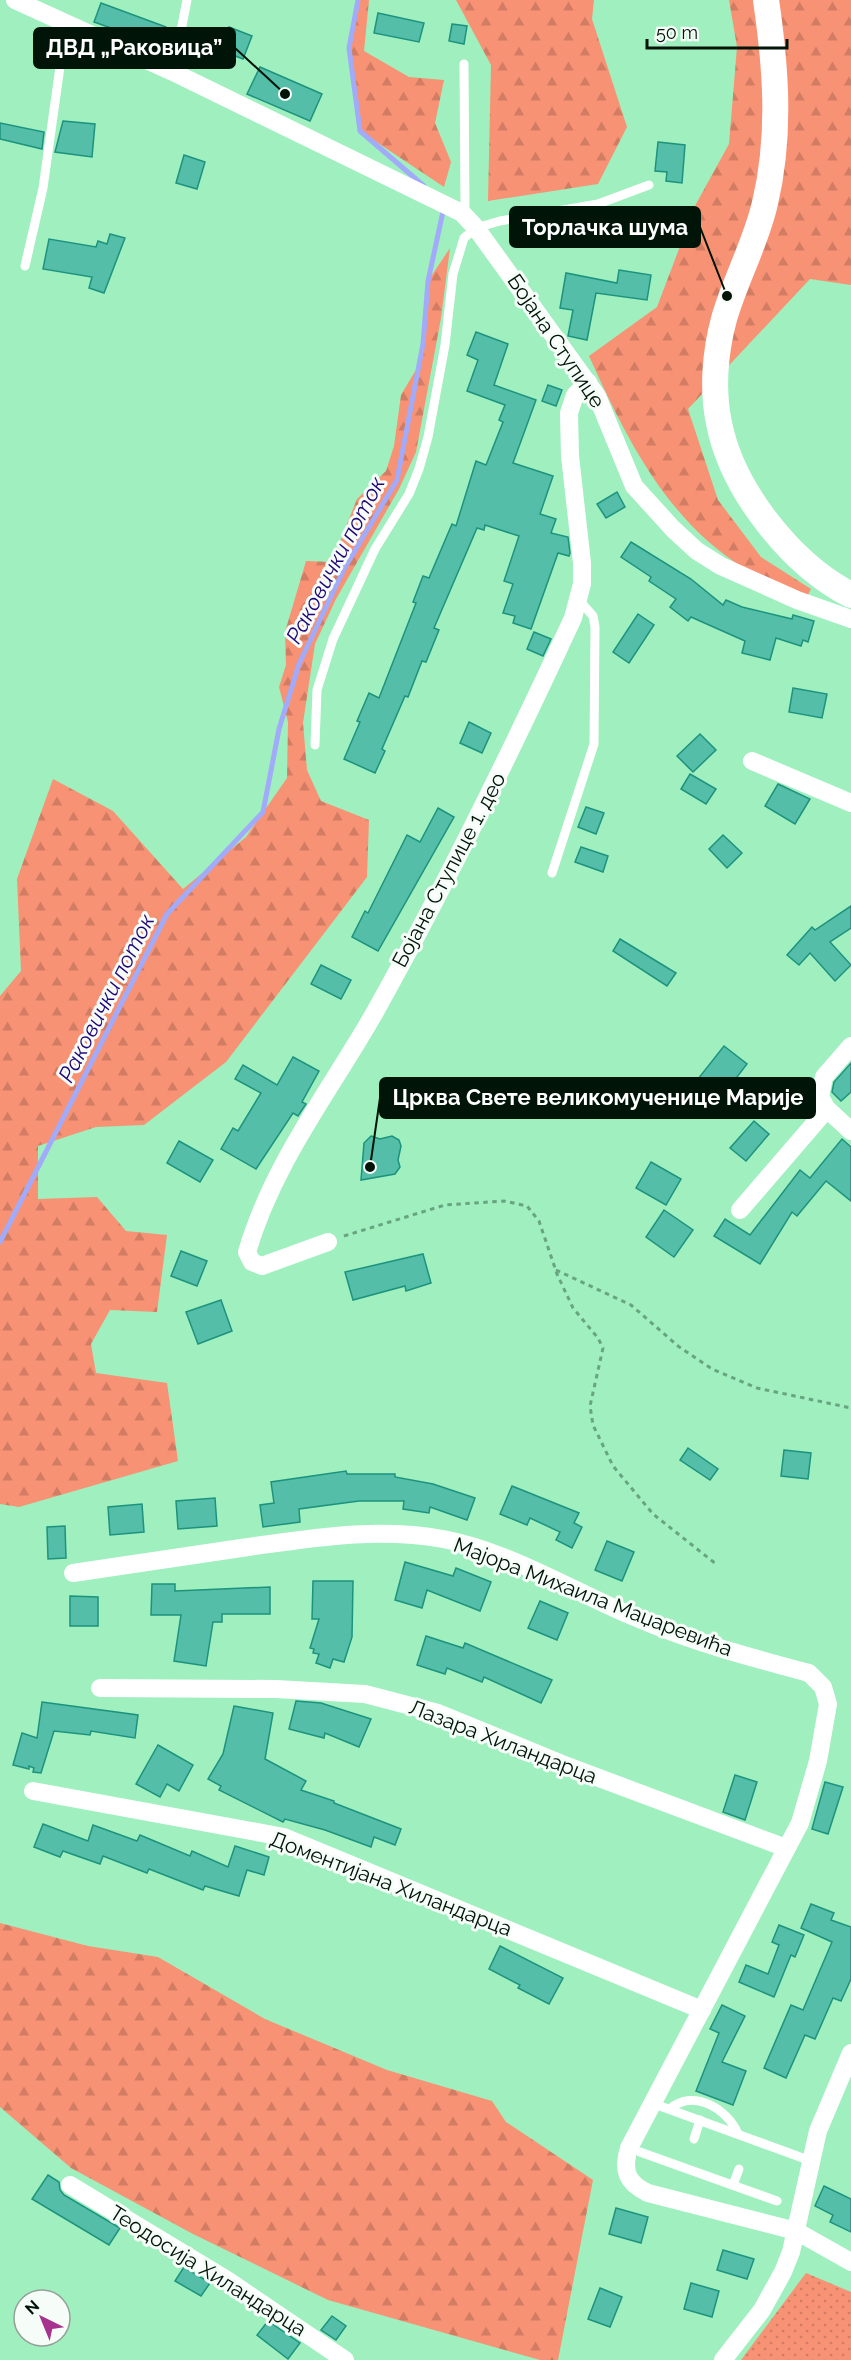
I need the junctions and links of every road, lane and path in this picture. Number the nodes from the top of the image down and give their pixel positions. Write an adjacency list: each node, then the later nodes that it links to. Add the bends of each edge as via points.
1 (15, 0): 4 (street, Бојана Ступице)
2 (187, 0): 6 (lane)
3 (766, 0): 12 (main road, via 777,92 776,136 765,203 724,320 717,355 715,394 719,424 730,456 765,520 807,566)
4 (66, 24): 6 (street, Бојана Ступице); 10 (lane, via 43,188)
5 (464, 64): 8 (lane, via 465,206)
6 (173, 72): 8 (street, Бојана Ступице)
7 (649, 185): 9 (lane, via 598,204)
8 (460, 212): 9 (street, Бојана Ступице)
9 (476, 228): 11 (street, Бојана Ступице); 15 (lane, via 461,244 453,274 443,355 419,470 410,494 375,549 333,639 317,690)
10 (25, 266)
11 (588, 382): 13 (street, Бојана Ступице 1. део, via 575,395 569,413 582,563); 14 (street, Бојана Ступице, via 604,410 634,486 697,551 747,579)
12 (851, 595)
13 (579, 600): 18 (lane, via 593,616 595,627 594,744); 23 (street, Бојана Ступице 1. део, via 475,826 375,1011 294,1143 263,1204 247,1252 252,1262 262,1266)
14 (851, 619)
15 (315, 745)
16 (752, 761): 17 (street)
17 (851, 803)
18 (552, 873)
19 (851, 1046): 20 (street, via 824,1077 820,1096)
20 (827, 1109): 21 (street); 22 (street)
21 (851, 1131)
22 (740, 1210)
23 (328, 1242): 24 (path, via 445,1205 504,1201 527,1206 539,1221)
24 (555, 1269): 25 (path, via 631,1305 678,1346 712,1369 757,1388); 26 (path, via 573,1308 603,1348 590,1406 593,1425 613,1466 653,1514)
25 (851, 1408)
26 (716, 1564)
27 (73, 1573): 30 (street, Мајора Михаила Маџаревића, via 316,1537 400,1532 485,1551 698,1642 809,1673 823,1687 828,1704 825,1727 800,1823)
28 (100, 1688): 30 (street, Лазара Хиландарца, via 365,1694 438,1713)
29 (33, 1791): 31 (street, Доментијана Хиландарца, via 284,1837)
30 (786, 1848): 31 (street, Мајора Михаила Маџаревића)
31 (702, 2010): 42 (street, Мајора Михаила Маџаревића, via 629,2148 625,2170 628,2179 648,2193)
32 (851, 2053): 37 (street, via 818,2131)
33 (700, 2121): 34 (lane); 34 (lane, via 665,2107 688,2099 707,2104 724,2112); 35 (lane)
34 (738, 2134): 37 (lane)
35 (693, 2139)
36 (640, 2152): 40 (lane)
37 (811, 2161): 42 (street)
38 (739, 2169): 40 (lane)
39 (70, 2185): 44 (street, Теодосија Хиландарца, via 227,2280)
40 (733, 2185): 41 (lane)
41 (777, 2201)
42 (796, 2231): 43 (street); 45 (street, via 773,2294)
43 (851, 2262)
44 (345, 2360)
45 (723, 2360)

